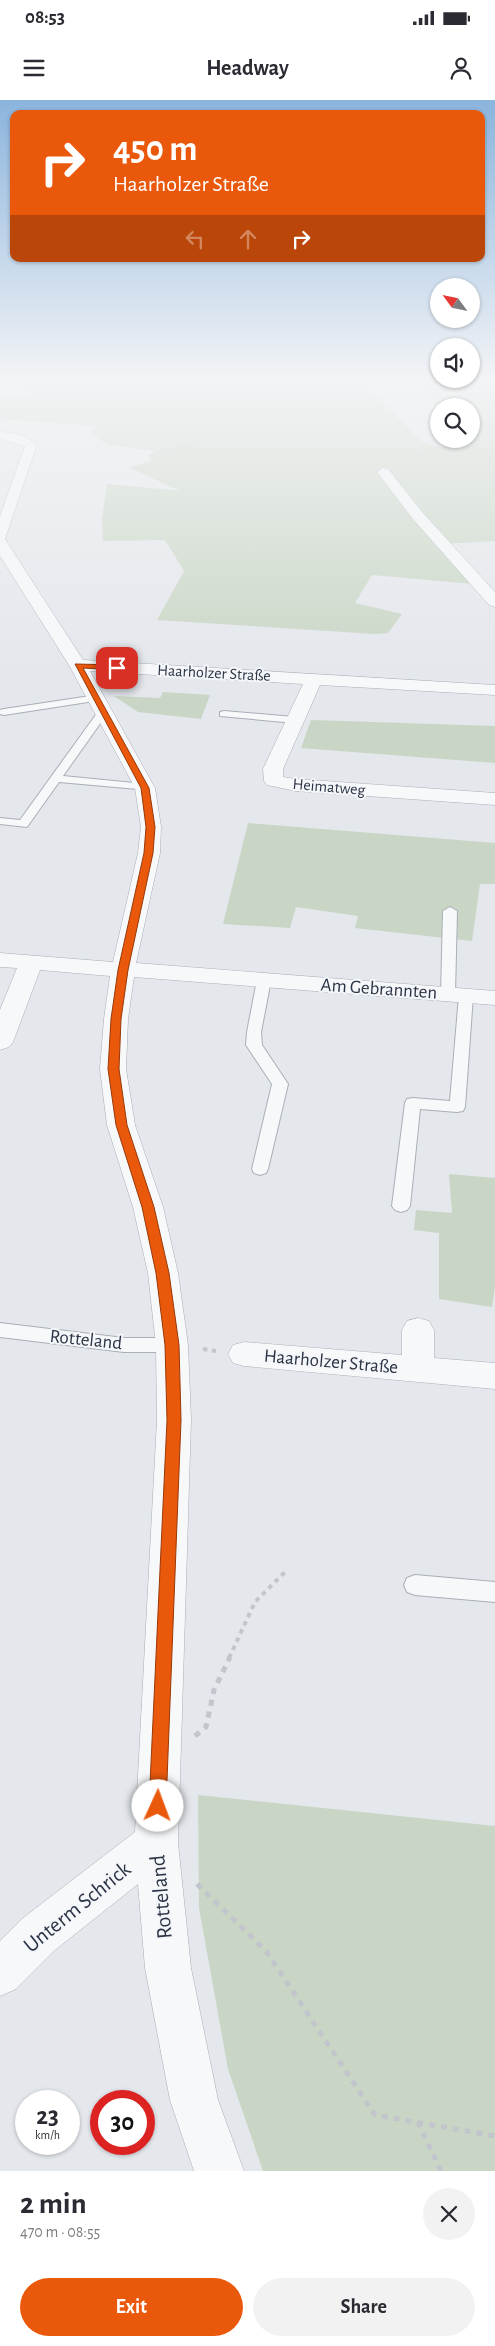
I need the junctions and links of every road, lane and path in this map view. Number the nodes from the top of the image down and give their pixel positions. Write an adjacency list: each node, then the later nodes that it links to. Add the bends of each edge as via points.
1 (21, 477): 3 (street)
2 (387, 477): 5 (street)
3 (0, 536)
4 (0, 542): 6 (street)
5 (495, 602)
6 (78, 666): 7 (street, Haarholzer Straße); 9 (street, Rotteland)
7 (314, 679): 8 (street, Haarholzer Straße); 12 (street, Heimatweg)
8 (495, 690)
9 (100, 704): 10 (lane); 14 (street, Rotteland); 16 (lane, via 23,824)
10 (4, 712)
11 (224, 714): 12 (lane)
12 (295, 720): 15 (street, Heimatweg, via 274,769 274,781 296,786)
13 (60, 779): 14 (lane)
14 (145, 788): 20 (street, Rotteland, via 151,827 149,853)
15 (495, 799)
16 (4, 822)
17 (450, 911): 22 (lane)
18 (0, 960): 19 (street, Am Gebrannten)
19 (31, 962): 20 (street, Am Gebrannten); 24 (street)
20 (123, 970): 21 (street, Am Gebrannten); 29 (street, Rotteland, via 113,1069 121,1125 148,1207 163,1273)
21 (264, 980): 22 (street, Am Gebrannten); 25 (lane, via 254,1045 280,1084)
22 (457, 995): 23 (street, Am Gebrannten); 26 (lane, via 458,1107 413,1102)
23 (495, 998)
24 (0, 1042)
25 (260, 1169)
26 (401, 1206)
27 (0, 1330): 29 (lane, Rotteland, via 124,1344)
28 (418, 1330): 31 (street, Haarholzer Straße)
29 (172, 1345): 30 (path); 37 (street, Rotteland, via 174,1420)
30 (244, 1354): 31 (street, Haarholzer Straße)
31 (418, 1369): 32 (street, Haarholzer Straße)
32 (495, 1376)
33 (287, 1570): 36 (path, via 255,1602 214,1690)
34 (415, 1585): 35 (lane)
35 (495, 1592)
36 (206, 1727)
37 (156, 1843): 38 (street, Unterm Schrick, via 38,1934); 39 (path, via 266,1951 375,2115); 41 (street, Rotteland, via 168,1968 194,2100)
38 (0, 1972)
39 (418, 2122): 40 (path); 42 (path)
40 (495, 2136)
41 (219, 2171)
42 (441, 2171)

